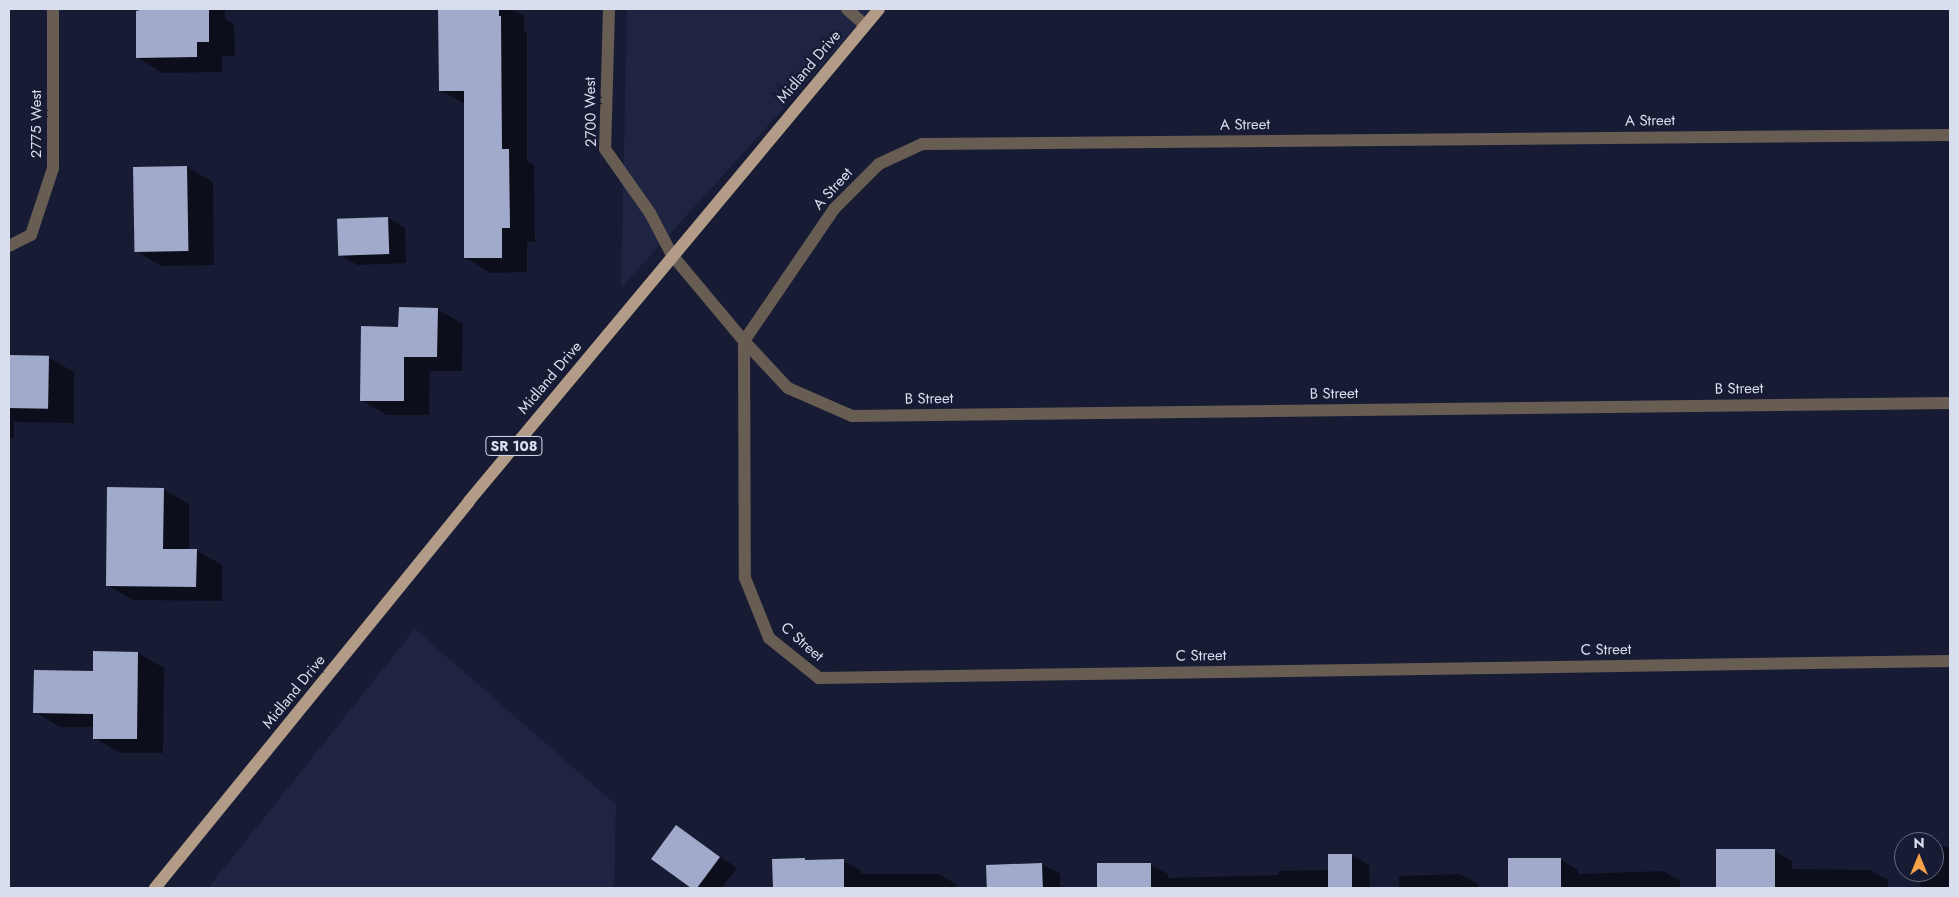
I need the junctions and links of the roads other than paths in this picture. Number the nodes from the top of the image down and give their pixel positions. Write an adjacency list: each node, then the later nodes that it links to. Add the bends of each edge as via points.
1 (53, 9): 7 (street, 2775 West, via 53,168 31,235)
2 (609, 9): 8 (street, 2700 West, via 605,149 650,213)
3 (846, 9): 5 (street)
4 (879, 9): 5 (main road, Midland Drive / SR 108)
5 (865, 25): 8 (main road, Midland Drive / SR 108)
6 (1950, 135): 9 (street, A Street, via 922,144 879,164 834,209)
7 (9, 246)
8 (672, 255): 9 (street); 12 (main road, Midland Drive / SR 108)
9 (744, 341): 10 (street, B Street, via 788,388 852,416); 11 (street, C Street, via 745,578 769,638 819,678)
10 (1950, 402)
11 (1950, 661)
12 (155, 888)

